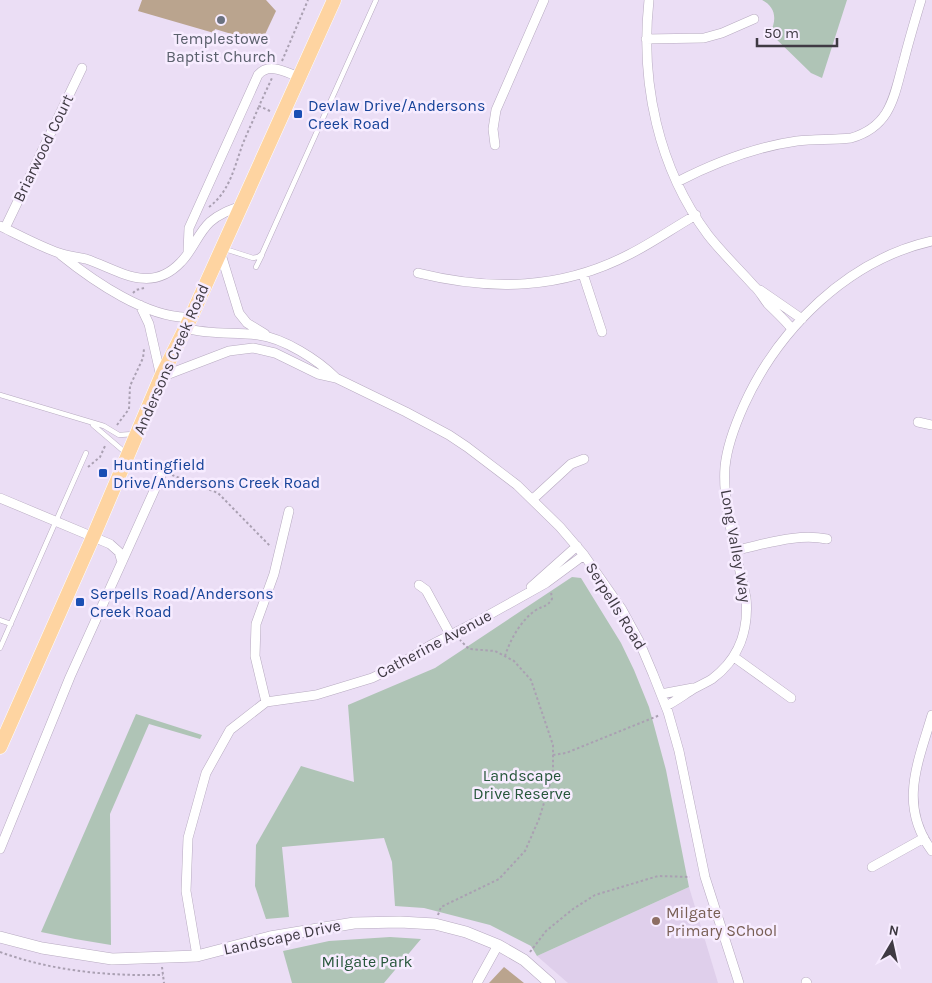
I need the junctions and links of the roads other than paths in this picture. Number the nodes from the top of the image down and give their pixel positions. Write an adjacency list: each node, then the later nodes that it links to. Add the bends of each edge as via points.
1 (334, 0): 9 (main road, Andersons Creek Road)
2 (376, 0): 17 (lane)
3 (544, 0): 10 (street, via 496,110)
4 (649, 0): 7 (street)
5 (921, 0): 11 (street, via 894,97 887,113 874,127 851,138 798,141 753,150)
6 (754, 19): 7 (street, via 704,38)
7 (646, 39): 11 (street, via 655,117 660,140)
8 (82, 68): 14 (street, Briarwood Court)
9 (298, 77): 12 (main road, Andersons Creek Road); 19 (street, via 272,68 260,74 196,212 189,230)
10 (495, 145)
11 (677, 182): 13 (street)
12 (241, 206): 16 (main road, Andersons Creek Road); 19 (street, Serpells Road, via 209,223)
13 (696, 215): 22 (street, via 630,254); 23 (street, via 720,250)
14 (2, 227): 18 (street, Serpells Road)
15 (932, 241): 25 (street, Long Valley Way, via 905,249 861,270)
16 (221, 249): 17 (lane, via 253,258); 26 (main road, Andersons Creek Road); 29 (street, Serpells Road, via 241,316)
17 (263, 252): 20 (lane)
18 (59, 253): 19 (street, Serpells Road, via 140,279 166,274); 24 (street, Serpells Road, via 93,279)
19 (188, 255)
20 (256, 267)
21 (418, 273): 22 (street, via 458,282 500,285 549,282)
22 (583, 274): 28 (street)
23 (755, 287): 25 (street); 27 (street)
24 (140, 305): 26 (street, Serpells Road); 32 (street, via 149,324)
25 (802, 318): 27 (street, Long Valley Way)
26 (188, 322): 29 (street, Serpells Road, via 206,333 261,335); 32 (main road, Andersons Creek Road)
27 (792, 328): 50 (street, Long Valley Way, via 757,378 731,436 725,482)
28 (602, 332)
29 (276, 340): 30 (street, Serpells Road)
30 (288, 346): 31 (street); 33 (street, Serpells Road, via 322,364)
31 (284, 357): 32 (street, Serpells Road, via 259,349 234,350); 33 (street, Serpells Road, via 318,374)
32 (161, 378): 38 (main road, Andersons Creek Road)
33 (336, 378): 44 (street, Serpells Road, via 448,435 485,459)
34 (0, 395): 35 (lane)
35 (90, 422): 38 (lane, via 119,435); 40 (lane)
36 (918, 422): 37 (street)
37 (932, 426)
38 (138, 434): 40 (main road, Andersons Creek Road)
39 (86, 453): 46 (lane)
40 (129, 454): 47 (main road, Andersons Creek Road)
41 (584, 459): 44 (street, via 571,464)
42 (163, 471): 52 (street)
43 (0, 498): 46 (street)
44 (533, 499): 49 (street, Serpells Road)
45 (289, 511): 63 (street, via 274,574 256,624 255,656)
46 (57, 522): 47 (street); 56 (lane)
47 (93, 537): 52 (street, via 115,547); 66 (main road, Andersons Creek Road)
48 (827, 539): 50 (street, via 796,537)
49 (577, 546): 51 (street, Serpells Road); 54 (street, Catherine Avenue)
50 (736, 550): 59 (street, Long Valley Way, via 747,614 742,641)
51 (584, 555): 54 (street, Catherine Avenue, via 546,584); 61 (street, Serpells Road, via 630,625)
52 (122, 562): 68 (street, via 70,677)
53 (419, 585): 57 (street, via 426,590)
54 (522, 596): 57 (street, Catherine Avenue)
55 (0, 620): 56 (lane)
56 (11, 624): 58 (lane)
57 (452, 634): 63 (street, Catherine Avenue, via 372,678 316,695)
58 (0, 648)
59 (734, 657): 60 (street, Long Valley Way, via 722,671); 62 (street)
60 (696, 688): 61 (street, Long Valley Way); 64 (street, Long Valley Way)
61 (661, 694): 64 (street, Serpells Road)
62 (791, 698)
63 (266, 702): 73 (street, Catherine Avenue, via 230,730 206,772 188,838 186,891)
64 (667, 709): 76 (street, Serpells Road, via 705,877)
65 (932, 715): 67 (street, via 913,784 915,816)
66 (0, 747)
67 (924, 838): 69 (street); 70 (street)
68 (0, 849)
69 (932, 851)
70 (872, 867)
71 (0, 937): 73 (street, Landscape Drive, via 42,948 112,959)
72 (498, 945): 73 (street, Landscape Drive, via 435,924 354,923 270,937); 74 (street); 75 (street, Landscape Drive, via 524,960)
73 (197, 956)
74 (476, 983)
75 (550, 983)
76 (739, 983)

